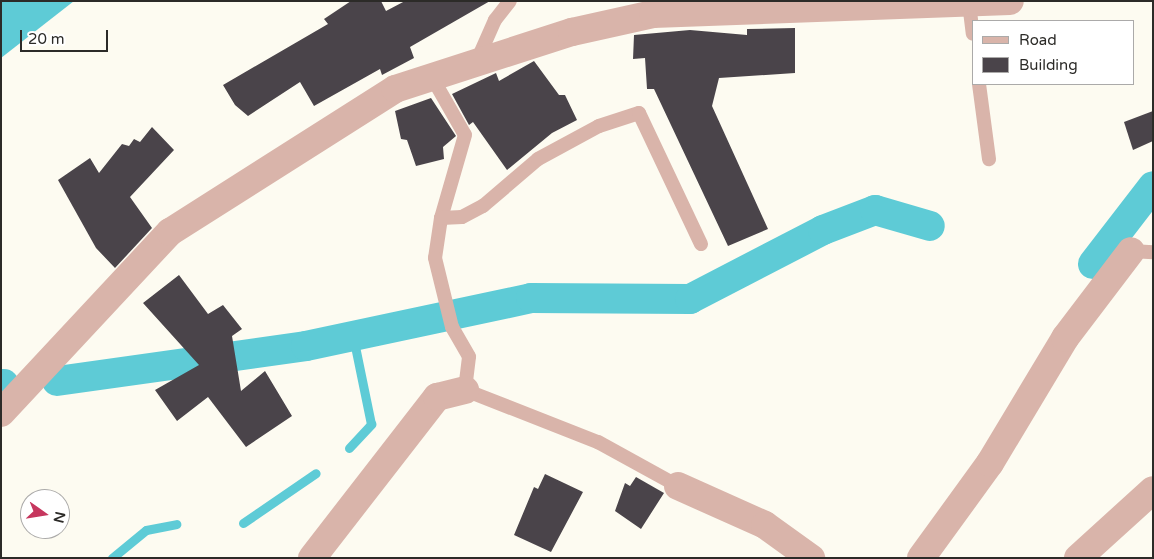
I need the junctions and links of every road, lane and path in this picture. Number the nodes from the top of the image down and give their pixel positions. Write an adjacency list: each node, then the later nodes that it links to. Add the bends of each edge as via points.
1 (510, 1): 5 (lane, via 495,20)
2 (1010, 1): 3 (street)
3 (969, 3): 4 (lane); 5 (street, via 653,14 572,32)
4 (972, 26)
5 (475, 65): 6 (street)
6 (433, 80): 9 (lane, via 465,134); 13 (street, via 395,89 170,232)
7 (979, 85): 8 (lane)
8 (989, 159)
9 (441, 218): 10 (lane, via 462,217 483,206 538,159 599,126 640,113); 12 (lane, via 435,258 452,327 469,357)
10 (701, 244)
11 (1142, 251): 18 (street, via 1065,338 990,463)
12 (465, 390): 14 (lane, via 598,442); 16 (street, via 437,397)
13 (1, 413)
14 (678, 486): 17 (street, via 765,525)
15 (1153, 490): 19 (street)
16 (312, 558)
17 (811, 558)
18 (921, 558)
19 (1078, 558)

